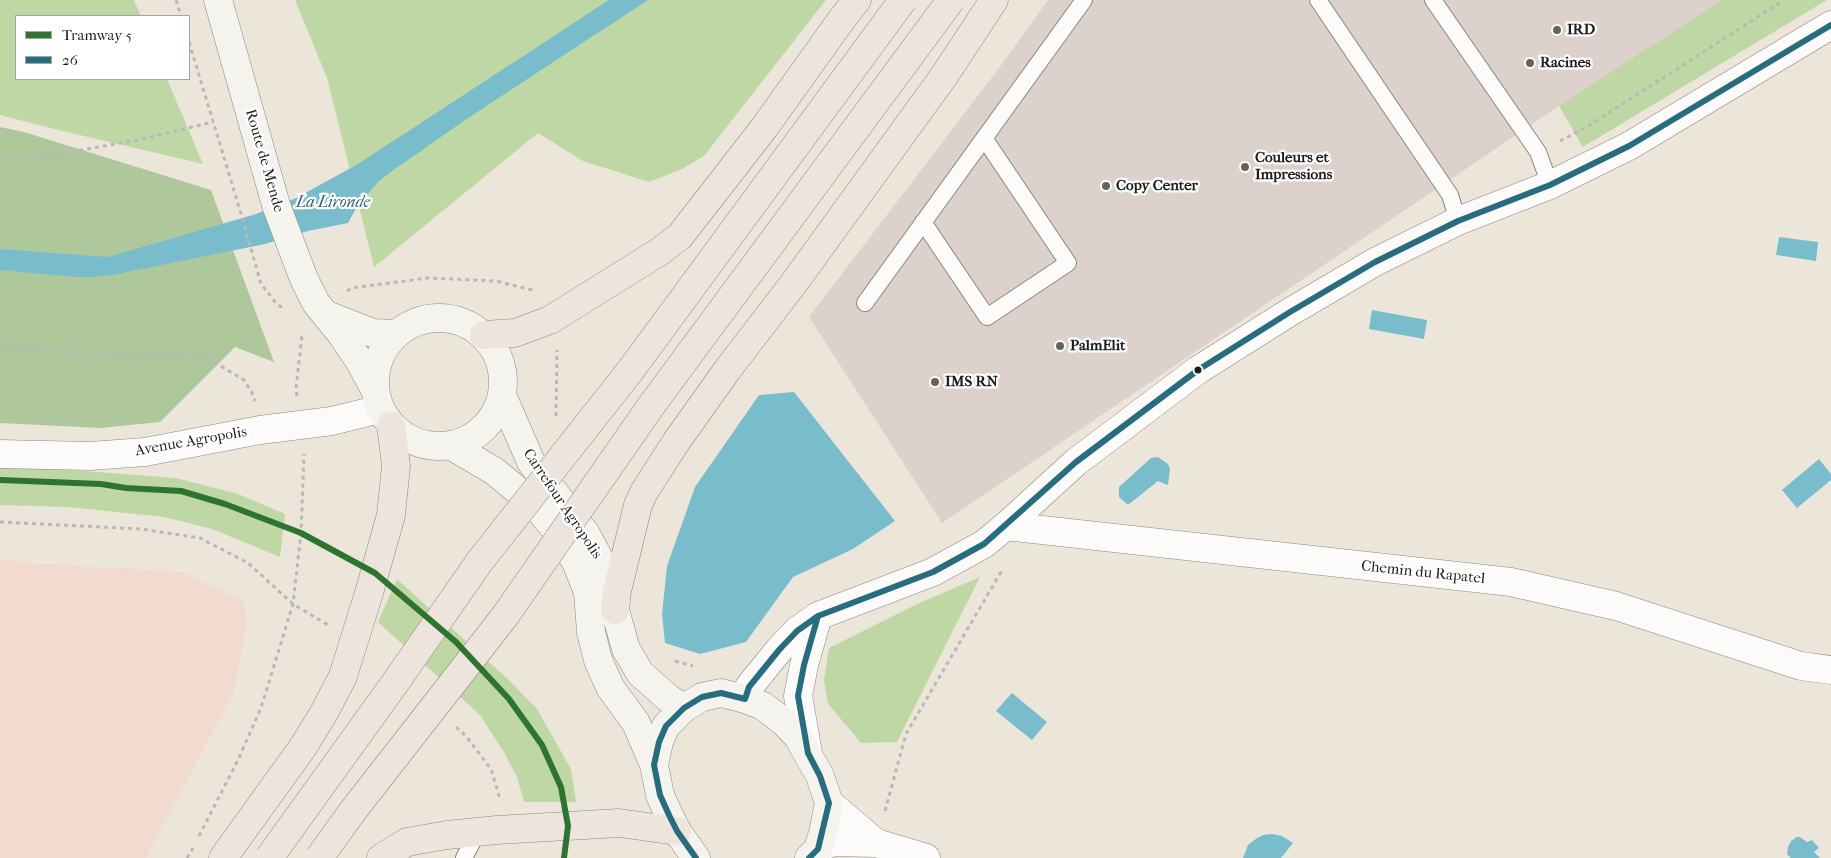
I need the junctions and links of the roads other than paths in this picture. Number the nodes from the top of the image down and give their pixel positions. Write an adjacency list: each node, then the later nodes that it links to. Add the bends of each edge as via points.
1 (218, 0): 15 (main road, Route de Mende, via 276,205 304,280)
2 (857, 0): 17 (main road, via 680,236 550,320 516,332)
3 (903, 0): 36 (main road, bridge, via 630,371 480,561)
4 (952, 0): 37 (main road, bridge, via 651,406 511,609)
5 (994, 0): 23 (main road, via 944,76 717,385 644,492 617,591)
6 (1084, 0): 10 (lane)
7 (1318, 0): 12 (lane, via 1450,195)
8 (1433, 0): 11 (lane, via 1538,152)
9 (1831, 25): 11 (street, via 1629,146)
10 (984, 138): 13 (lane); 13 (lane, via 1068,263 986,317)
11 (1550, 185): 12 (street)
12 (1458, 221): 22 (street, via 1375,262 1198,370 1076,462)
13 (923, 222): 14 (lane)
14 (865, 302)
15 (326, 315): 16 (main road, via 373,333); 19 (main road, Route de Mende, via 360,362)
16 (394, 334): 17 (main road, Carrefour Agropolis, via 411,323 430,318 450,318 468,324); 19 (main road, Carrefour Agropolis, via 374,368)
17 (484, 335): 18 (main road, Carrefour Agropolis, via 497,352 503,373)
18 (502, 395): 20 (main road, Carrefour Agropolis, via 493,416 478,433); 23 (main road, Carrefour Agropolis, via 531,462 586,534 602,564)
19 (382, 408): 20 (main road, Carrefour Agropolis, via 406,437 424,445); 21 (street, Avenue Agropolis, via 332,421 260,430 145,452 90,456); 35 (main road, via 396,466 391,515 343,676 303,747)
20 (450, 445): 29 (main road, Carrefour Agropolis, via 494,471 541,512 555,529 576,562 588,592 591,632 598,660 610,687 636,723)
21 (0, 454)
22 (1006, 526): 24 (street, via 984,544 933,572); 25 (street, Chemin du Rapatel, via 1511,582 1616,606 1801,666)
23 (615, 610): 27 (main road, Carrefour Agropolis, via 626,649 640,673)
24 (818, 616): 26 (street, via 779,650 749,687); 28 (street, via 798,696)
25 (1831, 670)
26 (745, 699): 27 (main road, Carrefour Agropolis, via 720,693 702,697); 28 (main road, Carrefour Agropolis, via 763,706 784,722)
27 (684, 708): 29 (main road, Carrefour Agropolis, via 666,726)
28 (808, 753): 30 (main road, Carrefour Agropolis)
29 (654, 765): 31 (main road, Carrefour Agropolis, via 660,795)
30 (829, 803): 33 (street); 34 (main road, Carrefour Agropolis, via 823,833)
31 (677, 831): 32 (main road, via 619,823); 40 (main road, Carrefour Agropolis)
32 (477, 833): 38 (main road, via 407,842); 39 (lane)
33 (876, 843): 34 (street, via 832,842); 41 (street)
34 (813, 853)
35 (223, 858)
36 (269, 858)
37 (319, 858)
38 (381, 858)
39 (464, 858)
40 (696, 858)
41 (926, 858)

